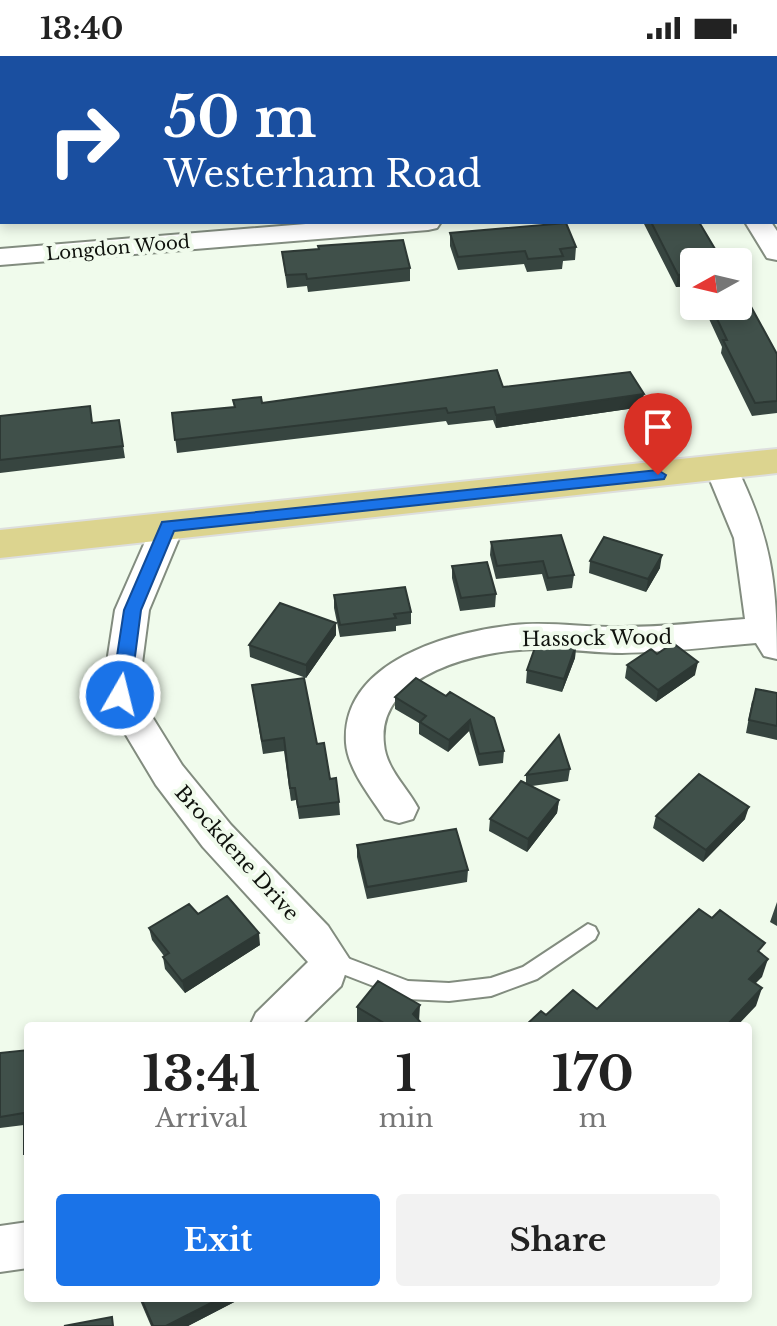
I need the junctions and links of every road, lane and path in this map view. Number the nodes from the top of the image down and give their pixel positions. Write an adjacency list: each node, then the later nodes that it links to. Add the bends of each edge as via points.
1 (404, 224): 4 (street, Longdon Wood)
2 (759, 224): 3 (street)
3 (777, 252)
4 (0, 257)
5 (777, 461): 6 (main road)
6 (721, 468): 7 (main road); 9 (street, via 750,539 756,600)
7 (168, 526): 8 (main road); 12 (street, Brockdene Drive, via 132,610 120,695 169,775 217,836)
8 (0, 544)
9 (770, 639): 10 (street, Hassock Wood, via 522,637 417,664 375,696 365,728 371,767)
10 (399, 808)
11 (588, 933): 12 (lane, via 530,973 491,987 449,992 407,990)
12 (329, 960): 13 (street, via 326,973)
13 (275, 1022)
14 (24, 1246): 15 (street)
15 (0, 1249)

